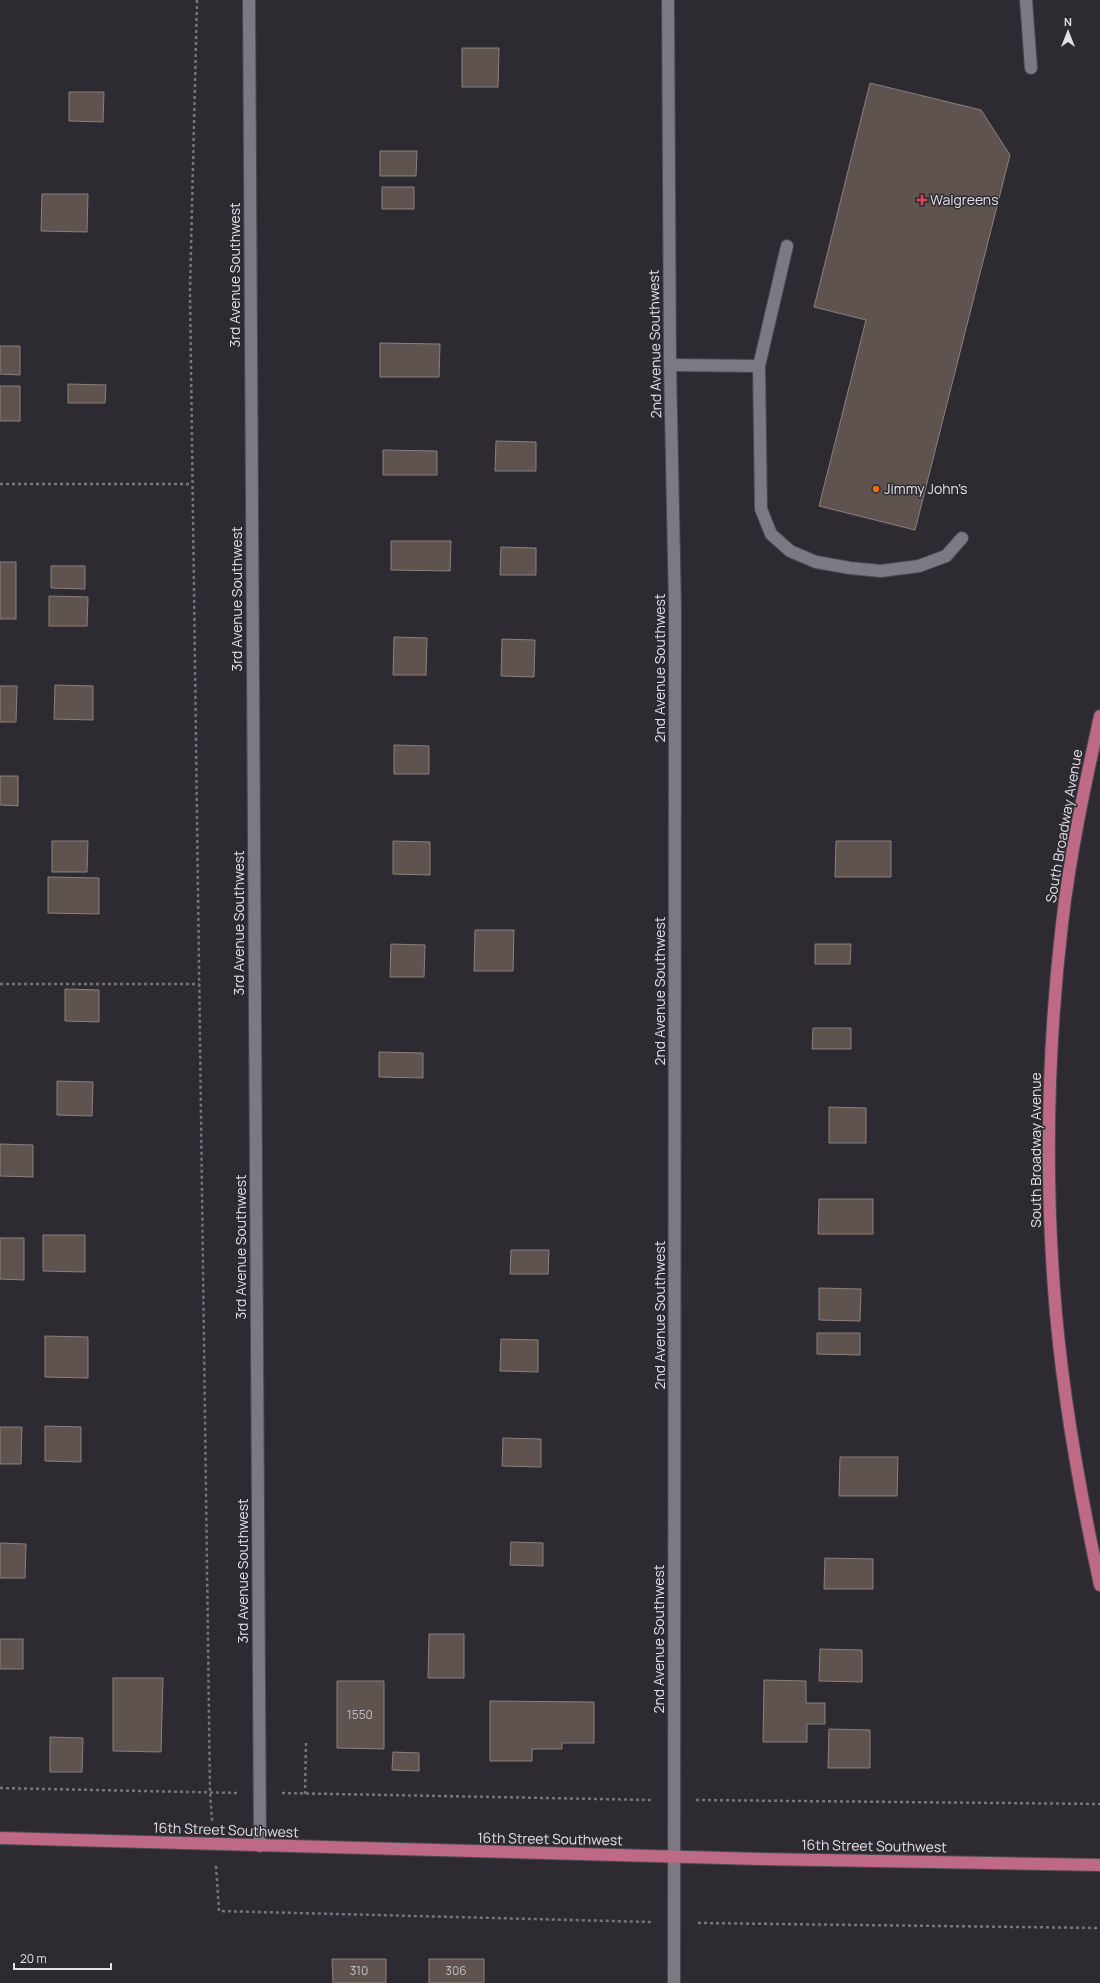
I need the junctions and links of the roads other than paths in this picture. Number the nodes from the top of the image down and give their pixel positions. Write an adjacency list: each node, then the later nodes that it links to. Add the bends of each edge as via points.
1 (249, 0): 12 (street, 3rd Avenue Southwest)
2 (668, 0): 6 (street, 2nd Avenue Southwest)
3 (1026, 0): 4 (street)
4 (1031, 68)
5 (787, 246): 7 (street)
6 (670, 365): 7 (street); 13 (street, 2nd Avenue Southwest, via 675,608)
7 (759, 366): 8 (street, via 761,509 770,534 790,551 816,562 881,571 920,566 946,556)
8 (962, 538)
9 (1100, 716): 10 (main road, South Broadway Avenue, via 1073,844 1062,923 1050,1084 1049,1176 1054,1290 1063,1379 1083,1507)
10 (1100, 1585)
11 (0, 1838): 12 (main road, 16th Street Southwest)
12 (260, 1846): 13 (main road, 16th Street Southwest)
13 (674, 1857): 14 (main road, 16th Street Southwest); 15 (street, 2nd Avenue Southwest)
14 (1100, 1865)
15 (674, 1983)

